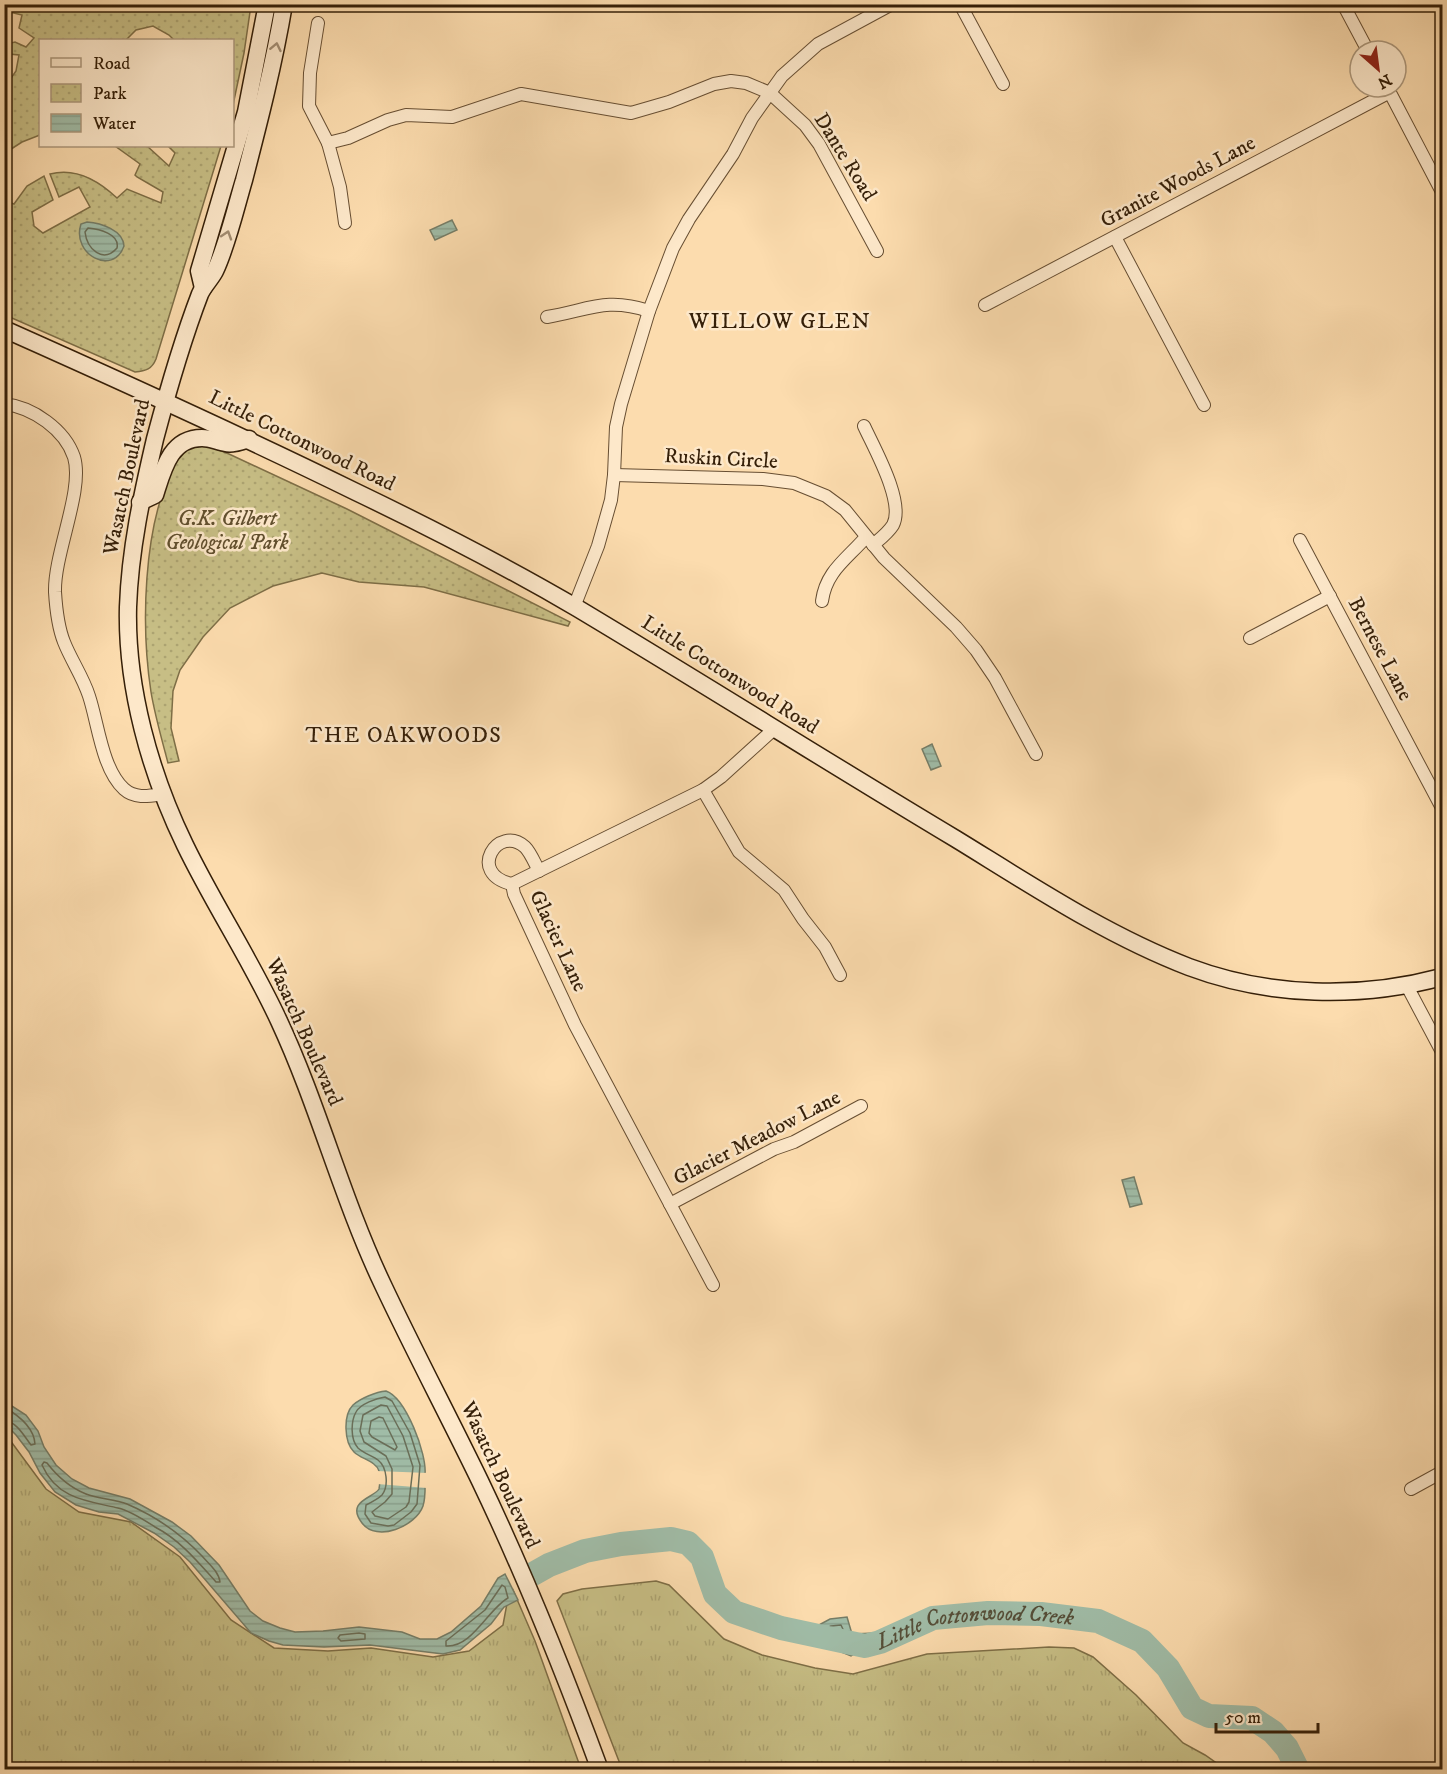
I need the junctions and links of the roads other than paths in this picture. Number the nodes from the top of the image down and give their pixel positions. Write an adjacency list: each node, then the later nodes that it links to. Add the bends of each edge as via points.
1 (267, 4): 17 (main road, Wasatch Boulevard, via 246,112 199,271)
2 (284, 4): 17 (main road, Wasatch Boulevard, one-way to 2, via 214,274 234,215 266,95)
3 (892, 4): 9 (street, via 818,44 782,76)
4 (960, 4): 8 (street)
5 (1343, 4): 7 (street)
6 (318, 23): 12 (street, via 309,106)
7 (1362, 39)
8 (1003, 84)
9 (770, 93): 12 (street, Dante Road, via 731,81 631,113 522,94 452,117 406,115); 16 (street, Dante Road, via 791,110 819,144); 19 (street, via 673,248)
10 (1371, 99): 15 (street, Granite Woods Lane)
11 (1393, 99): 13 (street)
12 (328, 143): 14 (street)
13 (1443, 192)
14 (345, 223)
15 (1115, 237): 18 (street, Granite Woods Lane); 24 (street)
16 (877, 251)
17 (203, 288): 22 (main road, Wasatch Boulevard)
18 (985, 305)
19 (649, 312): 20 (street, via 613,303); 27 (street, via 619,415)
20 (548, 317)
21 (4, 329): 22 (main road, Little Cottonwood Road)
22 (165, 401): 26 (main road, Little Cottonwood Road); 28 (main road, Wasatch Boulevard)
23 (4, 404): 38 (street, via 25,410 51,425 69,444 76,478 57,564 55,592 63,640 88,693 102,746 116,779 134,795)
24 (1204, 405)
25 (864, 426): 30 (street, via 882,464 896,511 894,523 885,535)
26 (249, 439): 28 (main road, via 228,444 204,438 181,444 163,468 155,495); 33 (main road, Little Cottonwood Road, via 454,540)
27 (614, 475): 30 (street, Ruskin Circle, via 794,483 826,496 845,510); 33 (street, via 598,546)
28 (140, 501): 38 (main road, Wasatch Boulevard, via 130,558 130,653 135,693)
29 (1300, 540): 31 (street, Bernese Lane)
30 (870, 541): 32 (street, via 832,572); 36 (street, Ruskin Circle, via 976,650)
31 (1330, 596): 34 (street); 39 (street, Bernese Lane)
32 (822, 601)
33 (574, 607): 35 (main road, Little Cottonwood Road)
34 (1250, 638)
35 (774, 729): 37 (street, Glacier Lane); 44 (main road, Little Cottonwood Road, via 1063,904 1140,946 1192,968 1246,983 1298,991 1342,992)
36 (1036, 754)
37 (703, 790): 40 (street, Glacier Lane); 42 (street, via 739,852 784,890)
38 (163, 794): 51 (main road, Wasatch Boulevard, via 184,843 278,1020 361,1237 534,1598)
39 (1443, 808)
40 (539, 871): 41 (street, Glacier Lane); 41 (street, via 525,847 515,841 502,841 488,856 489,866 493,876)
41 (512, 884): 47 (street, Glacier Lane, via 575,1025)
42 (840, 975)
43 (1443, 977): 44 (main road, Little Cottonwood Road)
44 (1407, 986): 45 (street)
45 (1443, 1052)
46 (861, 1106): 47 (street, Glacier Meadow Lane)
47 (670, 1204): 48 (street, Glacier Lane)
48 (713, 1285)
49 (1443, 1472): 50 (street)
50 (1411, 1489)
51 (600, 1770)

